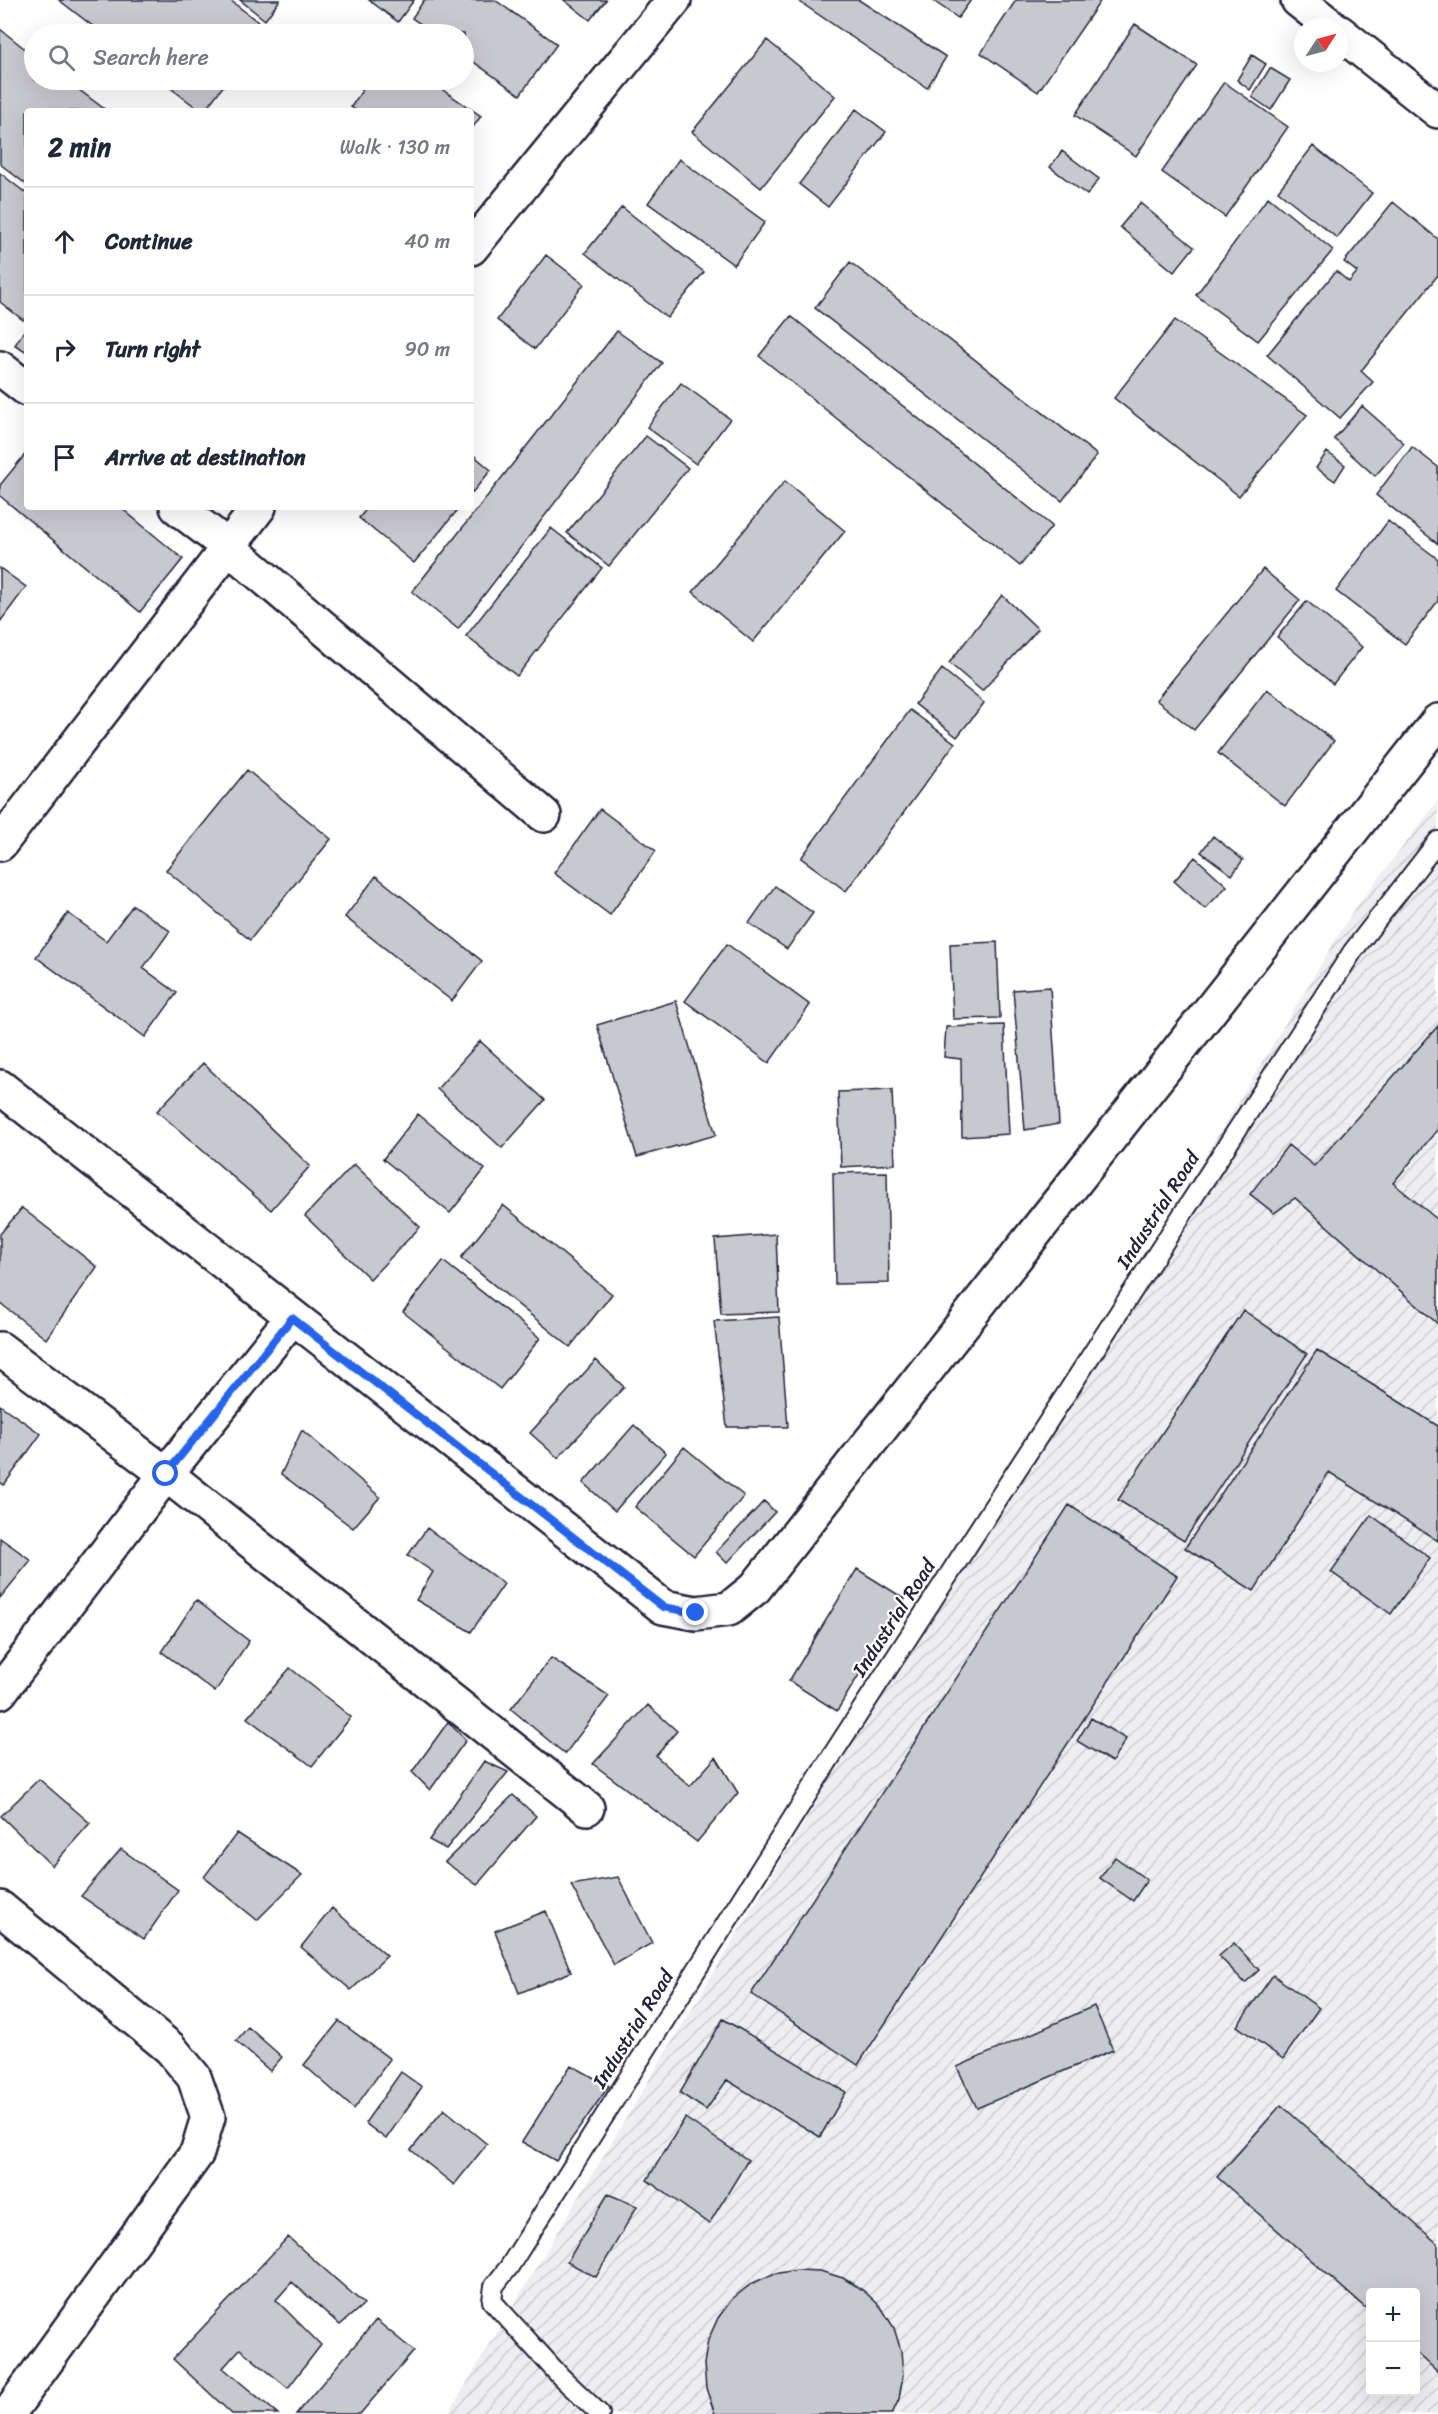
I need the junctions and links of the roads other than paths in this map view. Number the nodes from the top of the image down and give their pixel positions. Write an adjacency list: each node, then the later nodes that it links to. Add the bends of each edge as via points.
1 (674, 0): 6 (street)
2 (1298, 0): 3 (street)
3 (1321, 18)
4 (1348, 39): 5 (street)
5 (1438, 111)
6 (474, 244)
7 (0, 368): 8 (street)
8 (24, 387)
9 (181, 510): 11 (street)
10 (257, 510): 11 (street)
11 (227, 546): 13 (street); 15 (street)
12 (1438, 722): 17 (street, via 755,1588 729,1609 696,1613 663,1607)
13 (544, 815)
14 (1438, 841): 24 (lane, Industrial Road, via 1353,951 842,1739 494,2286 492,2301)
15 (0, 844)
16 (0, 1087): 17 (street)
17 (292, 1318): 19 (street)
18 (0, 1349): 19 (street)
19 (166, 1474): 20 (street); 21 (street)
20 (0, 1692)
21 (587, 1808)
22 (0, 1908): 23 (street, via 170,2048 194,2077 208,2117 197,2153)
23 (8, 2414)
24 (600, 2414)

